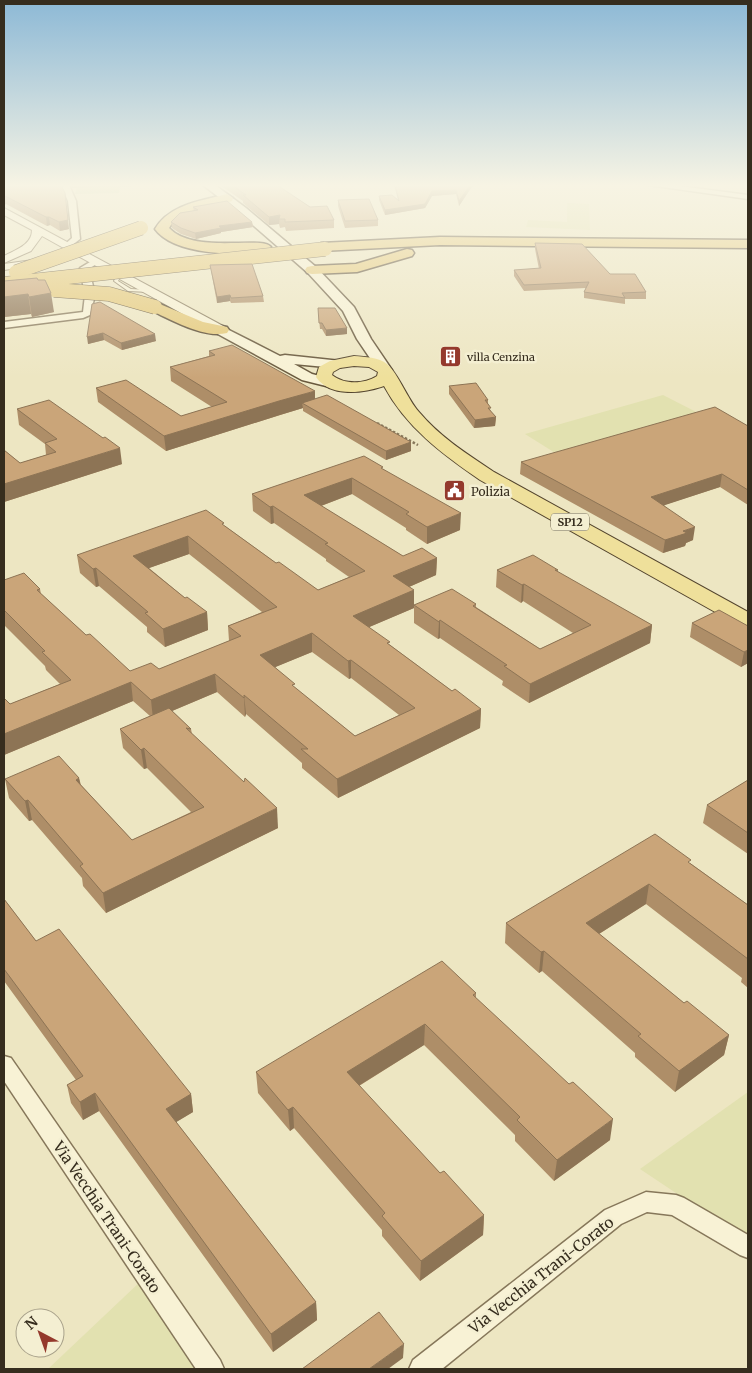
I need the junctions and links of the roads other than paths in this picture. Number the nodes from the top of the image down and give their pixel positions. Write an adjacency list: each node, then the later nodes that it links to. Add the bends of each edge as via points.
1 (27, 249): 11 (street)
2 (55, 249): 11 (street)
3 (72, 249): 8 (street)
4 (83, 249): 11 (highway, bridge)
5 (288, 249): 10 (main road)
6 (304, 249): 11 (highway, bridge)
7 (427, 249): 9 (highway)
8 (95, 262): 11 (street, via 66,260); 16 (street, via 84,268); 18 (street)
9 (357, 268): 10 (highway); 13 (highway)
10 (312, 270): 13 (main road)
11 (4, 272)
12 (4, 290): 14 (street); 18 (highway, bridge, via 109,294 155,307 199,326)
13 (331, 290): 19 (main road, via 349,310)
14 (20, 292)
15 (45, 292): 16 (street)
16 (90, 295): 17 (street, via 88,311 82,315)
17 (4, 325)
18 (221, 330): 20 (main road)
19 (364, 340): 21 (main road, via 363,350); 22 (main road)
20 (265, 355): 21 (main road, via 306,362); 23 (main road, via 307,377)
21 (340, 363): 22 (main road, via 373,363); 23 (main road, via 323,374 327,381)
22 (385, 372): 23 (main road, via 380,381 373,384); 24 (main road, SP12)
23 (338, 385): 24 (main road, SP12)
24 (404, 405): 25 (main road, SP12, via 453,454 487,476)
25 (748, 621)
26 (4, 1064): 28 (street, Via Vecchia Trani-Corato)
27 (748, 1247): 29 (street, Via Vecchia Trani-Corato, via 676,1205 646,1202 613,1218)
28 (211, 1369)
29 (422, 1369)

